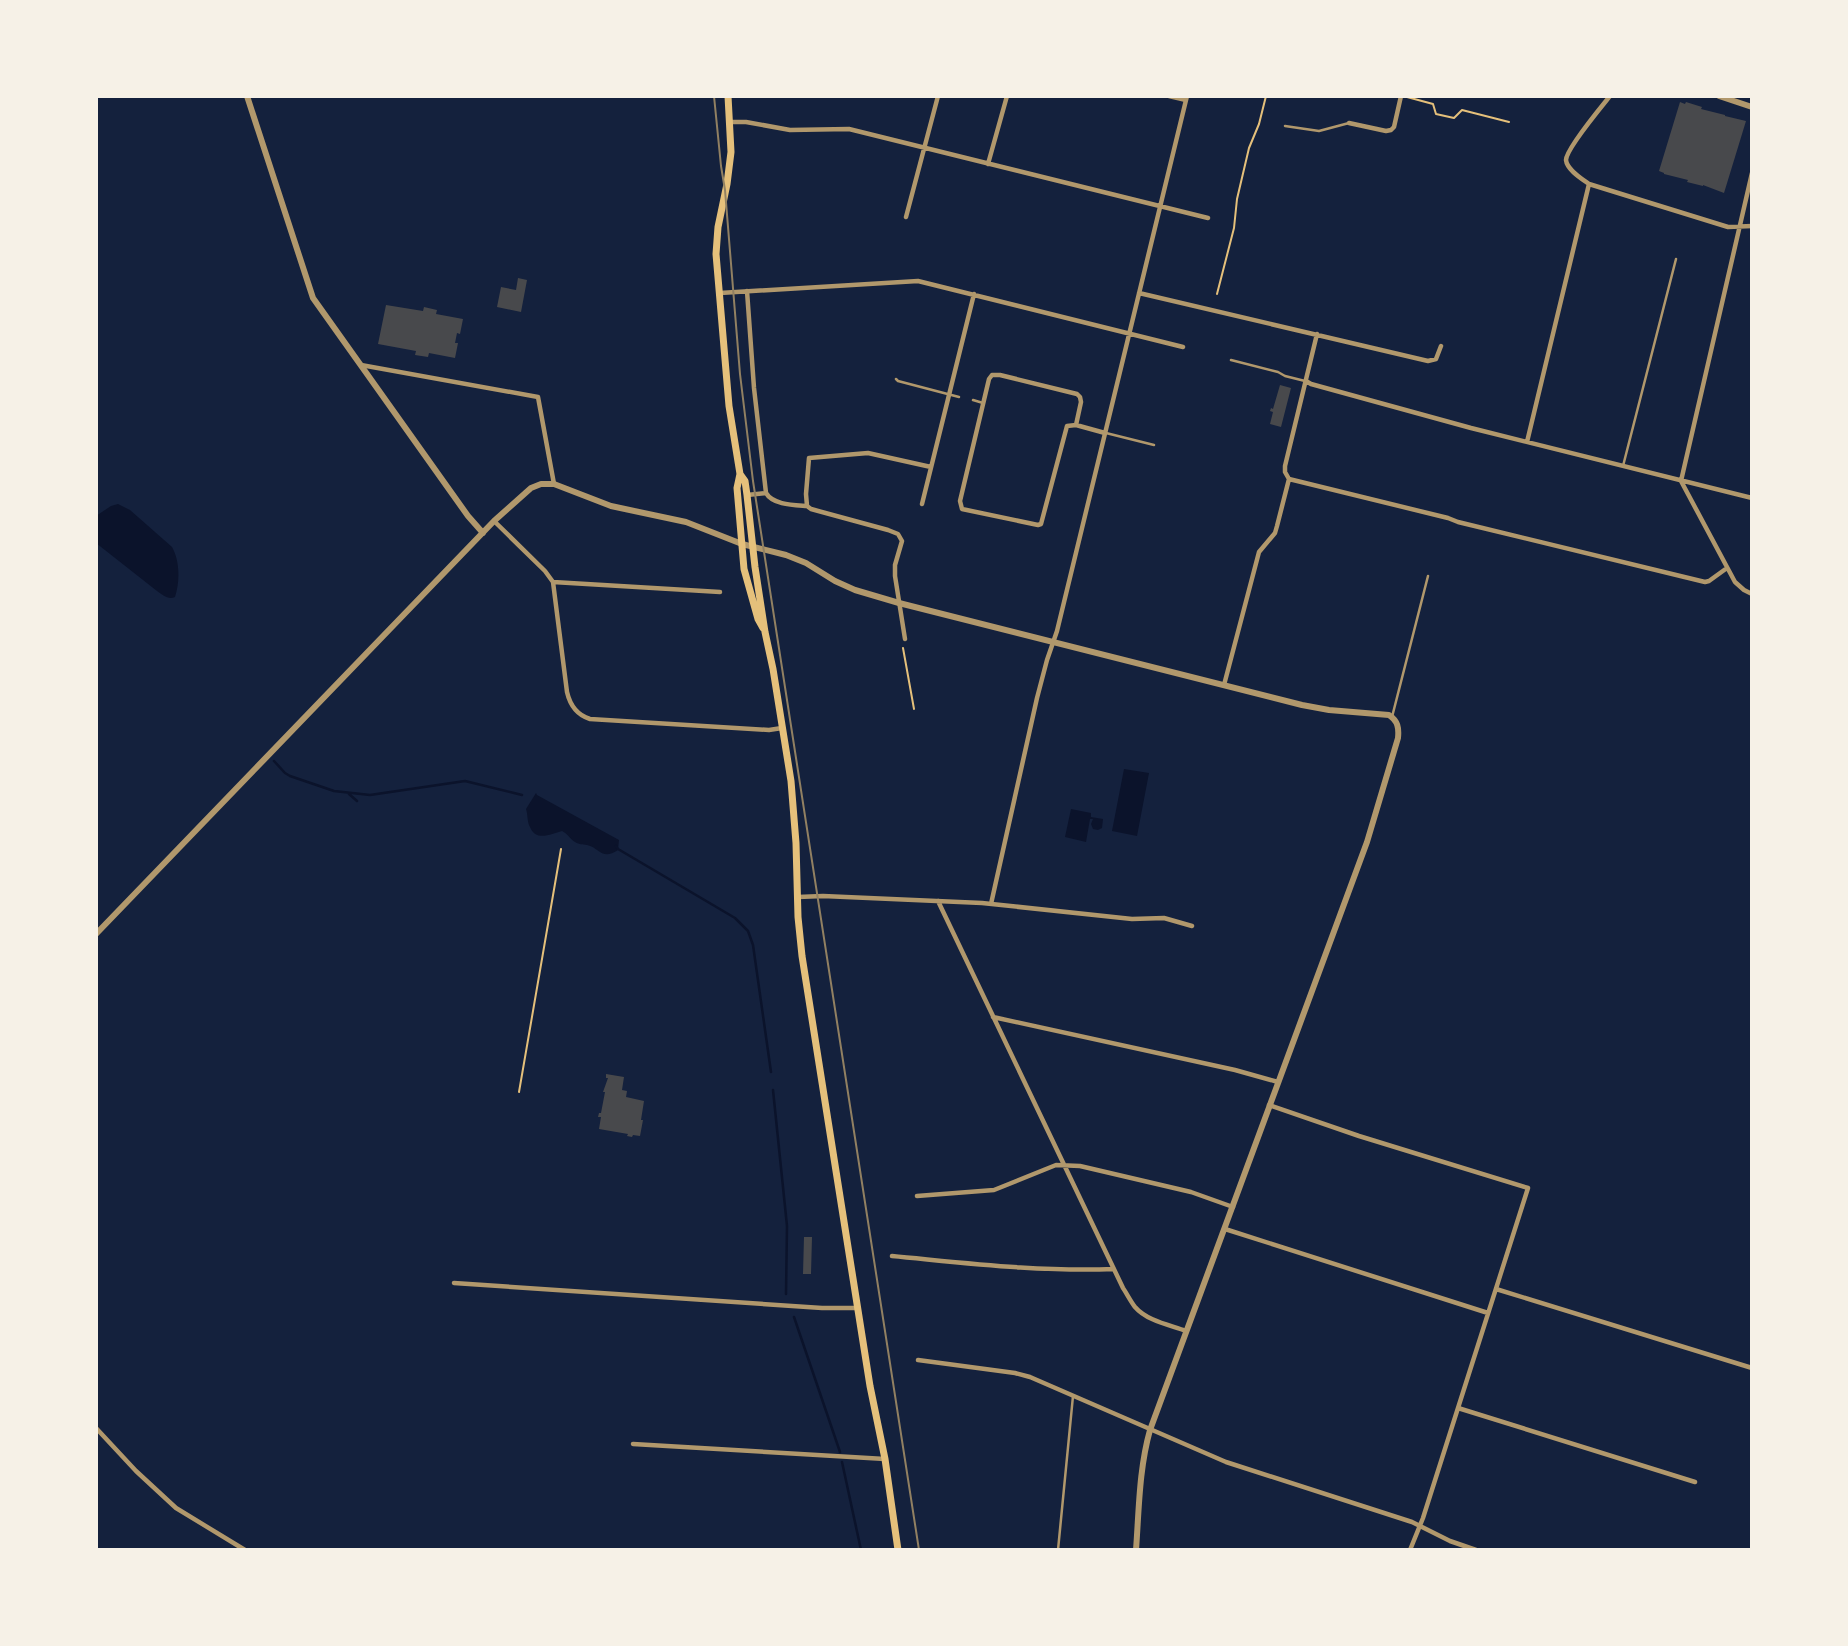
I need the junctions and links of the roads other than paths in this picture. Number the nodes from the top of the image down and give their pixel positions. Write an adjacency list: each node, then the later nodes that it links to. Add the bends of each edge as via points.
1 (247, 96): 33 (street, via 313,298)
2 (728, 96): 11 (main road)
3 (938, 96): 14 (street)
4 (1007, 96): 15 (street)
5 (1169, 96): 9 (street)
6 (1402, 96): 12 (street, via 1391,130)
7 (1611, 96): 17 (street, via 1566,160)
8 (1719, 96): 10 (street)
9 (1186, 98): 18 (street)
10 (1752, 107)
11 (730, 122): 14 (street, via 790,130 849,129); 25 (main road, via 730,165 716,241)
12 (1349, 122): 13 (lane, via 1319,131)
13 (1285, 126)
14 (923, 148): 15 (street); 19 (street)
15 (988, 164): 18 (street)
16 (1752, 173): 22 (street)
17 (1589, 184): 22 (street); 42 (street)
18 (1160, 205): 20 (street); 26 (street)
19 (906, 217)
20 (1208, 218)
21 (1752, 226): 22 (street)
22 (1740, 227): 48 (street)
23 (1676, 259): 45 (lane)
24 (747, 291): 25 (street); 27 (street, via 912,281); 50 (street)
25 (719, 293): 46 (main road)
26 (1139, 293): 28 (street); 29 (street)
27 (974, 294): 28 (street); 36 (street)
28 (1129, 334): 31 (street); 41 (street)
29 (1317, 334): 30 (street, via 1428,361 1436,359); 35 (street)
30 (1441, 346)
31 (1183, 347)
32 (1231, 360): 35 (lane)
33 (360, 365): 49 (street, via 538,397); 56 (street)
34 (896, 379): 36 (lane)
35 (1306, 382): 42 (street); 47 (street, via 1285,466)
36 (949, 394): 37 (lane); 44 (street)
37 (959, 397)
38 (973, 400): 39 (lane)
39 (983, 402): 40 (street, via 995,374 1077,394 1082,402); 40 (street, via 960,501 962,509 1041,524 1065,429)
40 (1076, 425): 41 (street)
41 (1105, 433): 43 (lane); 67 (street)
42 (1527, 442): 45 (street)
43 (1154, 444)
44 (932, 467): 53 (street); 54 (street, via 868,453 809,458)
45 (1622, 467): 48 (street)
46 (740, 474): 51 (main road); 57 (main road)
47 (1289, 479): 59 (street, via 1709,582); 68 (street, via 1275,533 1259,552)
48 (1681, 481): 52 (street); 59 (street)
49 (554, 484): 55 (street, via 531,488); 57 (street, via 605,505 686,522)
50 (766, 493): 51 (street); 54 (street, via 774,500)
51 (747, 495): 58 (main road)
52 (1752, 498)
53 (922, 504)
54 (807, 506): 64 (street, via 898,534 902,541 895,568)
55 (494, 521): 56 (street); 61 (street)
56 (483, 533): 75 (street)
57 (742, 544): 58 (street); 65 (main road, via 745,573)
58 (754, 547): 64 (street, via 795,558 855,590); 65 (main road)
59 (1727, 568): 63 (street, via 1740,587)
60 (1428, 576): 69 (lane)
61 (553, 582): 62 (street); 70 (street, via 569,702 581,716)
62 (720, 592)
63 (1752, 594)
64 (899, 603): 66 (street); 67 (street)
65 (765, 632): 70 (main road)
66 (905, 639)
67 (1054, 642): 68 (street); 73 (street, via 1046,660)
68 (1224, 685): 69 (street, via 1318,709)
69 (1392, 717): 77 (street, via 1398,738 1373,824)
70 (782, 728): 71 (main road, via 795,815)
71 (797, 897): 72 (street); 87 (main road, via 802,956)
72 (938, 901): 73 (street); 76 (street)
73 (991, 904): 74 (street, via 1132,919 1164,918)
74 (1192, 926)
75 (96, 934)
76 (992, 1016): 77 (street); 79 (street)
77 (1278, 1082): 78 (street)
78 (1269, 1105): 81 (street); 86 (street, via 1528,1188)
79 (1065, 1165): 80 (street, via 994,1190); 81 (street, via 1191,1192); 84 (street)
80 (917, 1196)
81 (1233, 1207): 82 (street)
82 (1225, 1229): 88 (street); 89 (street)
83 (892, 1256): 84 (street, via 1009,1268)
84 (1114, 1269): 89 (street, via 1135,1307)
85 (454, 1283): 87 (street)
86 (1496, 1289): 88 (street); 91 (street)
87 (858, 1308): 97 (main road)
88 (1488, 1313): 93 (street)
89 (1186, 1331): 95 (street)
90 (918, 1360): 92 (street, via 1015,1373)
91 (1752, 1368)
92 (1073, 1396): 95 (street); 102 (lane)
93 (1458, 1408): 98 (street); 99 (street)
94 (96, 1428): 100 (street, via 176,1508)
95 (1150, 1430): 99 (street, via 1227,1462); 103 (street, via 1143,1456)
96 (633, 1444): 97 (street)
97 (885, 1459): 101 (main road)
98 (1695, 1482)
99 (1420, 1526): 104 (street); 105 (street)
100 (245, 1550)
101 (898, 1550)
102 (1058, 1550)
103 (1136, 1550)
104 (1410, 1550)
105 (1476, 1550)

